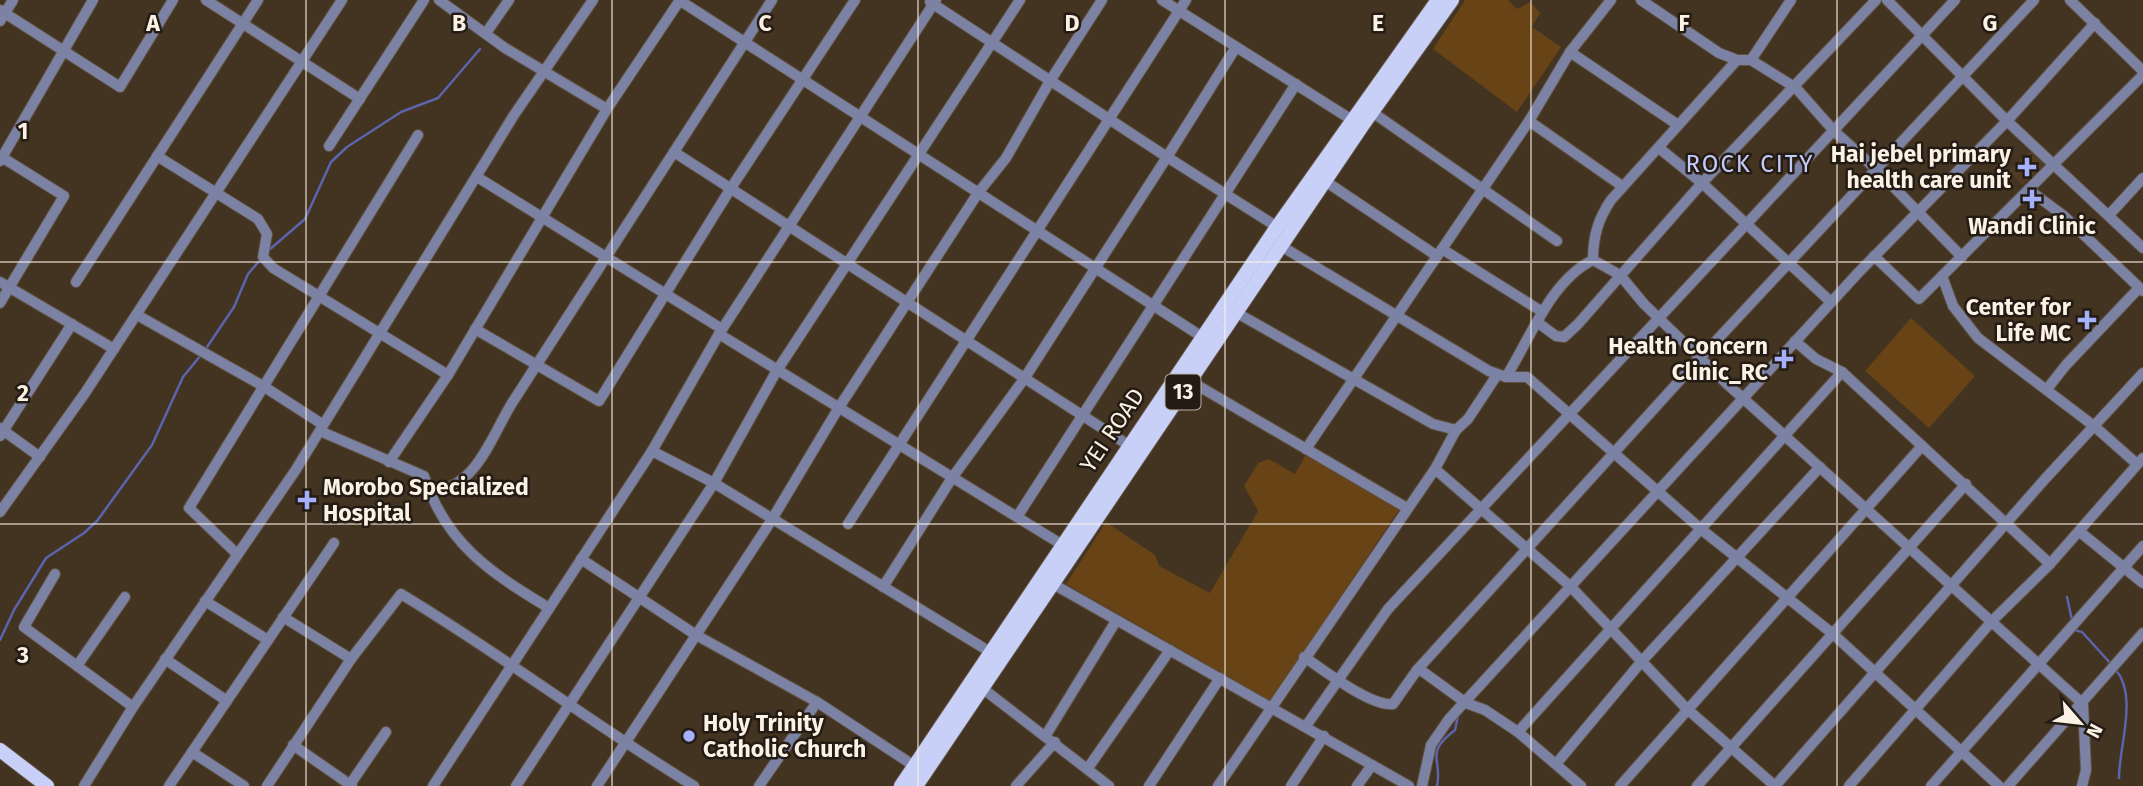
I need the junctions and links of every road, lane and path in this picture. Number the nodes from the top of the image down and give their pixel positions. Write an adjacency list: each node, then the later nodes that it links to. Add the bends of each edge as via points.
1 (13, 0): 30 (street)
2 (93, 0): 38 (street)
3 (173, 0): 38 (street, via 120,87)
4 (206, 0): 32 (street)
5 (258, 0): 32 (street)
6 (342, 0): 42 (street)
7 (424, 0): 50 (street)
8 (439, 0): 33 (street)
9 (509, 0): 33 (street)
10 (593, 0): 43 (street)
11 (680, 0): 35 (street); 51 (street)
12 (772, 0): 35 (street)
13 (855, 0): 46 (street)
14 (1020, 0): 36 (street)
15 (1102, 0): 47 (street)
16 (1162, 0): 29 (street)
17 (1186, 0): 29 (street)
18 (1438, 0): 55 (main road, YEI ROAD)
19 (1452, 0): 52 (main road, YEI ROAD / 13)
20 (1611, 0): 39 (street)
21 (1641, 0): 40 (street, via 1719,53)
22 (1876, 0): 49 (street)
23 (1887, 0): 34 (street)
24 (1955, 0): 34 (street)
25 (2034, 0): 45 (street)
26 (2070, 0): 31 (street)
27 (933, 1): 36 (street); 53 (street)
28 (1787, 1): 41 (street)
29 (1179, 11): 37 (street); 54 (street)
30 (2, 14): 38 (street)
31 (2095, 23): 44 (street); 57 (street)
32 (243, 24): 42 (street); 64 (street)
33 (486, 33): 43 (street)
34 (1921, 36): 45 (street); 59 (street)
35 (744, 42): 46 (street); 63 (street)
36 (994, 44): 47 (street); 65 (street)
37 (1236, 47): 48 (street); 66 (street)
38 (64, 52): 67 (street)
39 (1570, 52): 56 (street); 58 (street)
40 (1737, 60): 41 (street); 58 (street)
41 (1751, 60): 49 (street)
42 (303, 63): 50 (street); 78 (street)
43 (545, 72): 51 (street); 70 (street)
44 (2143, 73): 68 (street)
45 (1964, 77): 57 (street); 69 (street)
46 (803, 80): 53 (street); 75 (street)
47 (1049, 81): 54 (street); 79 (street, via 1006,158)
48 (1296, 84): 55 (street); 80 (street)
49 (1796, 88): 59 (street); 73 (street)
50 (360, 99): 61 (street)
51 (607, 109): 83 (street)
52 (1372, 112): 72 (main road, YEI ROAD / 13); 76 (street)
53 (859, 117): 65 (street); 85 (street)
54 (1109, 119): 66 (street); 86 (street)
55 (1352, 120): 87 (main road, YEI ROAD)
56 (1530, 121): 74 (street); 76 (street)
57 (2007, 121): 68 (street); 81 (street)
58 (1678, 125): 62 (street)
59 (1834, 131): 69 (street); 84 (street)
60 (418, 135): 104 (street)
61 (329, 146)
62 (1659, 148): 73 (street); 74 (street)
63 (674, 152): 75 (street); 93 (street)
64 (156, 156): 78 (street); 100 (street)
65 (920, 156): 79 (street); 95 (street)
66 (1167, 157): 80 (street); 97 (street)
67 (1, 158): 101 (street, via 64,196)
68 (2055, 165): 77 (street); 82 (street)
69 (1877, 170): 81 (street); 96 (street)
70 (477, 177): 83 (street); 117 (street)
71 (2143, 177): 82 (street)
72 (1325, 181): 87 (main road, YEI ROAD / 13); 90 (street)
73 (1702, 183): 84 (street); 98 (street)
74 (1622, 187): 94 (street, via 1597,225)
75 (732, 188): 85 (street); 103 (street)
76 (1482, 190): 88 (street); 90 (street)
77 (2029, 190): 92 (street); 102 (street, via 2057,210)
78 (214, 192): 104 (street, via 258,219 267,234 263,257 272,268); 110 (street)
79 (978, 193): 86 (street); 107 (street)
80 (1226, 195): 87 (street); 108 (street)
81 (1918, 211): 91 (street); 92 (street)
82 (2109, 215): 89 (street)
83 (541, 218): 93 (street); 115 (street)
84 (1746, 225): 96 (street); 113 (street)
85 (788, 226): 95 (street); 116 (street)
86 (1037, 231): 97 (street); 120 (street)
87 (1283, 236): 109 (main road, YEI ROAD / 13); 111 (street); 118 (main road, YEI ROAD)
88 (1557, 241)
89 (2143, 248)
90 (1440, 252): 111 (street); 112 (street)
91 (1874, 256): 99 (street, via 1919,299); 105 (street)
92 (1962, 257): 99 (street)
93 (606, 259): 103 (street); 123 (street)
94 (1593, 260): 98 (street); 112 (street, via 1576,272)
95 (848, 266): 107 (street); 124 (street)
96 (1788, 266): 105 (street); 122 (street)
97 (1094, 268): 108 (street); 129 (street)
98 (1620, 275): 112 (street, via 1564,337 1556,336); 113 (street)
99 (1942, 276): 133 (street, via 1953,306 1978,338)
100 (76, 282)
101 (5, 286): 106 (street); 114 (street)
102 (2141, 290): 133 (street, via 2066,365)
103 (665, 294): 116 (street); 123 (street, via 599,401)
104 (319, 298): 117 (street); 132 (street)
105 (1831, 302): 119 (street)
106 (0, 303)
107 (907, 304): 120 (street); 135 (street)
108 (1154, 307): 118 (street); 137 (street)
109 (1237, 313): 118 (main road, YEI ROAD / 13); 130 (street)
110 (137, 315): 121 (street); 132 (street)
111 (1396, 316): 128 (street); 130 (street)
112 (1539, 317): 128 (street)
113 (1658, 318): 122 (street); 136 (street)
114 (72, 324): 121 (street); 141 (street)
115 (475, 329): 123 (street); 127 (street)
116 (721, 332): 124 (street); 147 (street)
117 (378, 334): 127 (street); 139 (street)
118 (1209, 341): 131 (main road, YEI ROAD / 13); 145 (main road, YEI ROAD)
119 (1796, 341): 125 (street, via 1816,359); 134 (street)
120 (965, 342): 129 (street); 143 (street)
121 (114, 349): 149 (street)
122 (1700, 358): 134 (street); 148 (street)
123 (539, 366): 157 (street, via 500,422 473,472 446,491)
124 (776, 372): 135 (street); 155 (street)
125 (1842, 372): 142 (street); 144 (street)
126 (2143, 373): 138 (street)
127 (448, 375): 151 (street)
128 (1502, 376): 136 (street, via 1527,377); 140 (street)
129 (1024, 379): 137 (street); 154 (street)
130 (1352, 379): 140 (street, via 1433,424); 146 (street)
131 (1190, 382): 145 (main road, YEI ROAD / 13); 146 (street)
132 (262, 386): 139 (street); 174 (street, via 189,508)
133 (2048, 390): 138 (street)
134 (1743, 398): 142 (street); 158 (street)
135 (838, 409): 143 (street); 164 (street)
136 (1571, 415): 148 (street); 159 (street)
137 (1082, 416): 145 (street); 163 (street)
138 (2094, 426): 150 (street); 165 (street)
139 (321, 427): 151 (street); 174 (street)
140 (1456, 430): 153 (street)
141 (1, 431): 149 (street)
142 (1786, 437): 152 (street); 167 (street)
143 (898, 445): 154 (street); 166 (street)
144 (1922, 446): 156 (street); 161 (street)
145 (1135, 449): 172 (main road, YEI ROAD)
146 (1306, 449): 160 (street)
147 (652, 451): 155 (street); 176 (street)
148 (1616, 454): 158 (street); 173 (street)
149 (40, 457): 162 (street)
150 (2140, 461): 168 (street)
151 (389, 462): 157 (street, via 424,476)
152 (1820, 467): 161 (street); 175 (street)
153 (1435, 469): 159 (street); 160 (street)
154 (953, 478): 163 (street); 184 (street)
155 (713, 483): 164 (street); 187 (street)
156 (1966, 484): 165 (street); 171 (street)
157 (429, 492): 189 (street, via 461,545 494,575)
158 (1659, 492): 167 (street); 182 (street)
159 (1480, 507): 173 (street); 210 (street, via 1388,609)
160 (1407, 508): 200 (street)
161 (1866, 508): 171 (street); 185 (street)
162 (0, 512)
163 (1017, 517): 172 (street)
164 (771, 521): 184 (street); 196 (street)
165 (2006, 523): 177 (street); 183 (street)
166 (848, 524)
167 (1702, 530): 175 (street); 193 (street)
168 (2080, 532): 177 (street); 178 (street)
169 (334, 543): 190 (street)
170 (2143, 546): 178 (street)
171 (1909, 547): 183 (street); 195 (street)
172 (1069, 548): 181 (main road, YEI ROAD); 199 (main road, YEI ROAD)
173 (1529, 548): 182 (street); 207 (street)
174 (236, 553): 188 (street)
175 (1738, 557): 185 (street); 203 (street)
176 (581, 559): 187 (street); 189 (street)
177 (2050, 564): 192 (street)
178 (2124, 567): 180 (street); 204 (street)
179 (55, 574): 206 (street, via 24,627)
180 (2143, 583)
181 (1053, 584): 191 (street); 199 (main road, YEI ROAD)
182 (1570, 586): 193 (street); 215 (street)
183 (1952, 586): 192 (street); 208 (street)
184 (883, 587): 199 (street)
185 (1788, 595): 195 (street); 219 (street)
186 (125, 597): 206 (street)
187 (639, 599): 196 (street); 214 (street)
188 (205, 601): 197 (street); 201 (street)
189 (549, 608): 205 (street)
190 (284, 617): 197 (street); 202 (street)
191 (1116, 621): 198 (street); 225 (street)
192 (1992, 621): 204 (street); 220 (street)
193 (1613, 629): 203 (street); 223 (street)
194 (2143, 633): 216 (street)
195 (1833, 634): 208 (street); 228 (street)
196 (696, 635): 213 (street); 226 (street)
197 (268, 640): 212 (street)
198 (1170, 650): 209 (street); 234 (street)
199 (996, 656): 211 (main road, YEI ROAD); 235 (main road, YEI ROAD)
200 (1304, 657): 210 (street); 217 (street)
201 (165, 659): 212 (street); 218 (street)
202 (351, 659): 205 (street, via 401,594); 227 (street)
203 (1642, 661): 219 (street); 232 (street)
204 (2039, 664): 216 (street); 231 (street)
205 (514, 665): 214 (street); 244 (street)
206 (77, 666): 218 (street)
207 (1417, 670): 210 (street, via 1388,705); 215 (street)
208 (1874, 671): 220 (street); 260 (street)
209 (1220, 678): 217 (street); 251 (street)
210 (1337, 678): 221 (street)
211 (982, 688): 225 (street); 235 (main road, YEI ROAD)
212 (227, 701): 230 (street)
213 (817, 702): 235 (street); 248 (street)
214 (569, 703): 226 (street); 245 (street)
215 (1466, 703): 223 (street); 256 (street, via 1431,745)
216 (2083, 704): 264 (street); 265 (street, via 2086,770)
217 (1270, 706): 221 (street); 252 (street)
218 (132, 707): 240 (street)
219 (1686, 708): 228 (street); 258 (street)
220 (1917, 710): 231 (street); 261 (street)
221 (1306, 726): 224 (street)
222 (386, 732): 238 (street)
223 (1518, 732): 232 (street)
224 (1324, 736): 233 (street); 253 (street)
225 (1050, 739): 234 (street); 250 (street)
226 (623, 744): 236 (street); 246 (street)
227 (293, 745): 238 (street); 243 (street)
228 (1732, 747): 259 (street); 260 (street)
229 (0, 750): 239 (main road)
230 (192, 752): 241 (street); 242 (street)
231 (1961, 753): 262 (street); 263 (street)
232 (1556, 764): 257 (street)
233 (1372, 765): 254 (street); 255 (street)
234 (1088, 768): 237 (street)
235 (918, 775): 249 (main road, YEI ROAD)
236 (680, 782): 247 (street)
237 (1101, 784)
238 (350, 785)
239 (47, 786)
240 (84, 786)
241 (169, 786)
242 (244, 786)
243 (267, 786)
244 (433, 786)
245 (516, 786)
246 (597, 786)
247 (694, 786)
248 (759, 786)
249 (901, 786)
250 (1016, 786)
251 (1149, 786)
252 (1217, 786)
253 (1291, 786)
254 (1357, 786)
255 (1409, 786)
256 (1422, 786)
257 (1581, 786)
258 (1620, 786)
259 (1697, 786)
260 (1775, 786)
261 (1849, 786)
262 (1931, 786)
263 (1999, 786)
264 (2008, 786)
265 (2082, 786)

